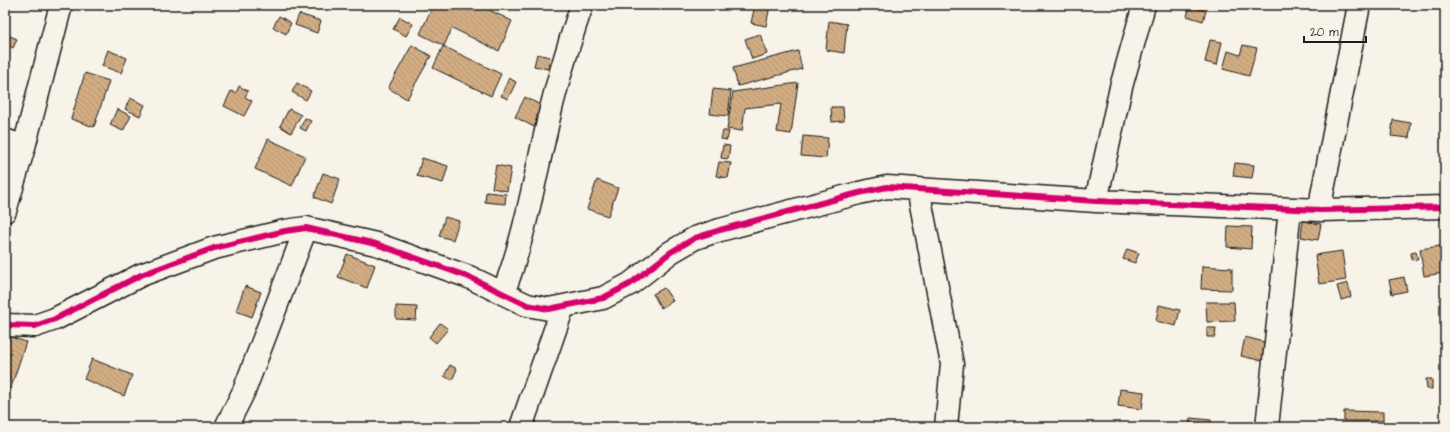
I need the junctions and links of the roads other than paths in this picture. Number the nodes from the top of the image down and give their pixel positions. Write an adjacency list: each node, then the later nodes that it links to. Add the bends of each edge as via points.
1 (61, 5): 5 (street)
2 (582, 5): 13 (street, via 546,129 524,230)
3 (1144, 5): 7 (street, via 1121,87)
4 (1359, 5): 10 (street)
5 (15, 144): 11 (street)
6 (918, 189): 7 (street); 14 (street, via 887,187 859,193 694,238 671,252 630,284 603,298); 18 (street, via 952,364)
7 (1096, 201): 9 (street)
8 (1445, 207): 10 (street)
9 (1290, 209): 10 (street); 19 (street)
10 (1321, 210)
11 (5, 212)
12 (306, 228): 13 (street, via 376,244 469,277); 15 (street, via 214,248 148,272 55,319 35,326); 16 (street, via 244,391)
13 (503, 293): 14 (street, via 527,305 549,309)
14 (563, 307): 17 (street)
15 (5, 325)
16 (226, 427)
17 (521, 427)
18 (946, 427)
19 (1267, 427)

